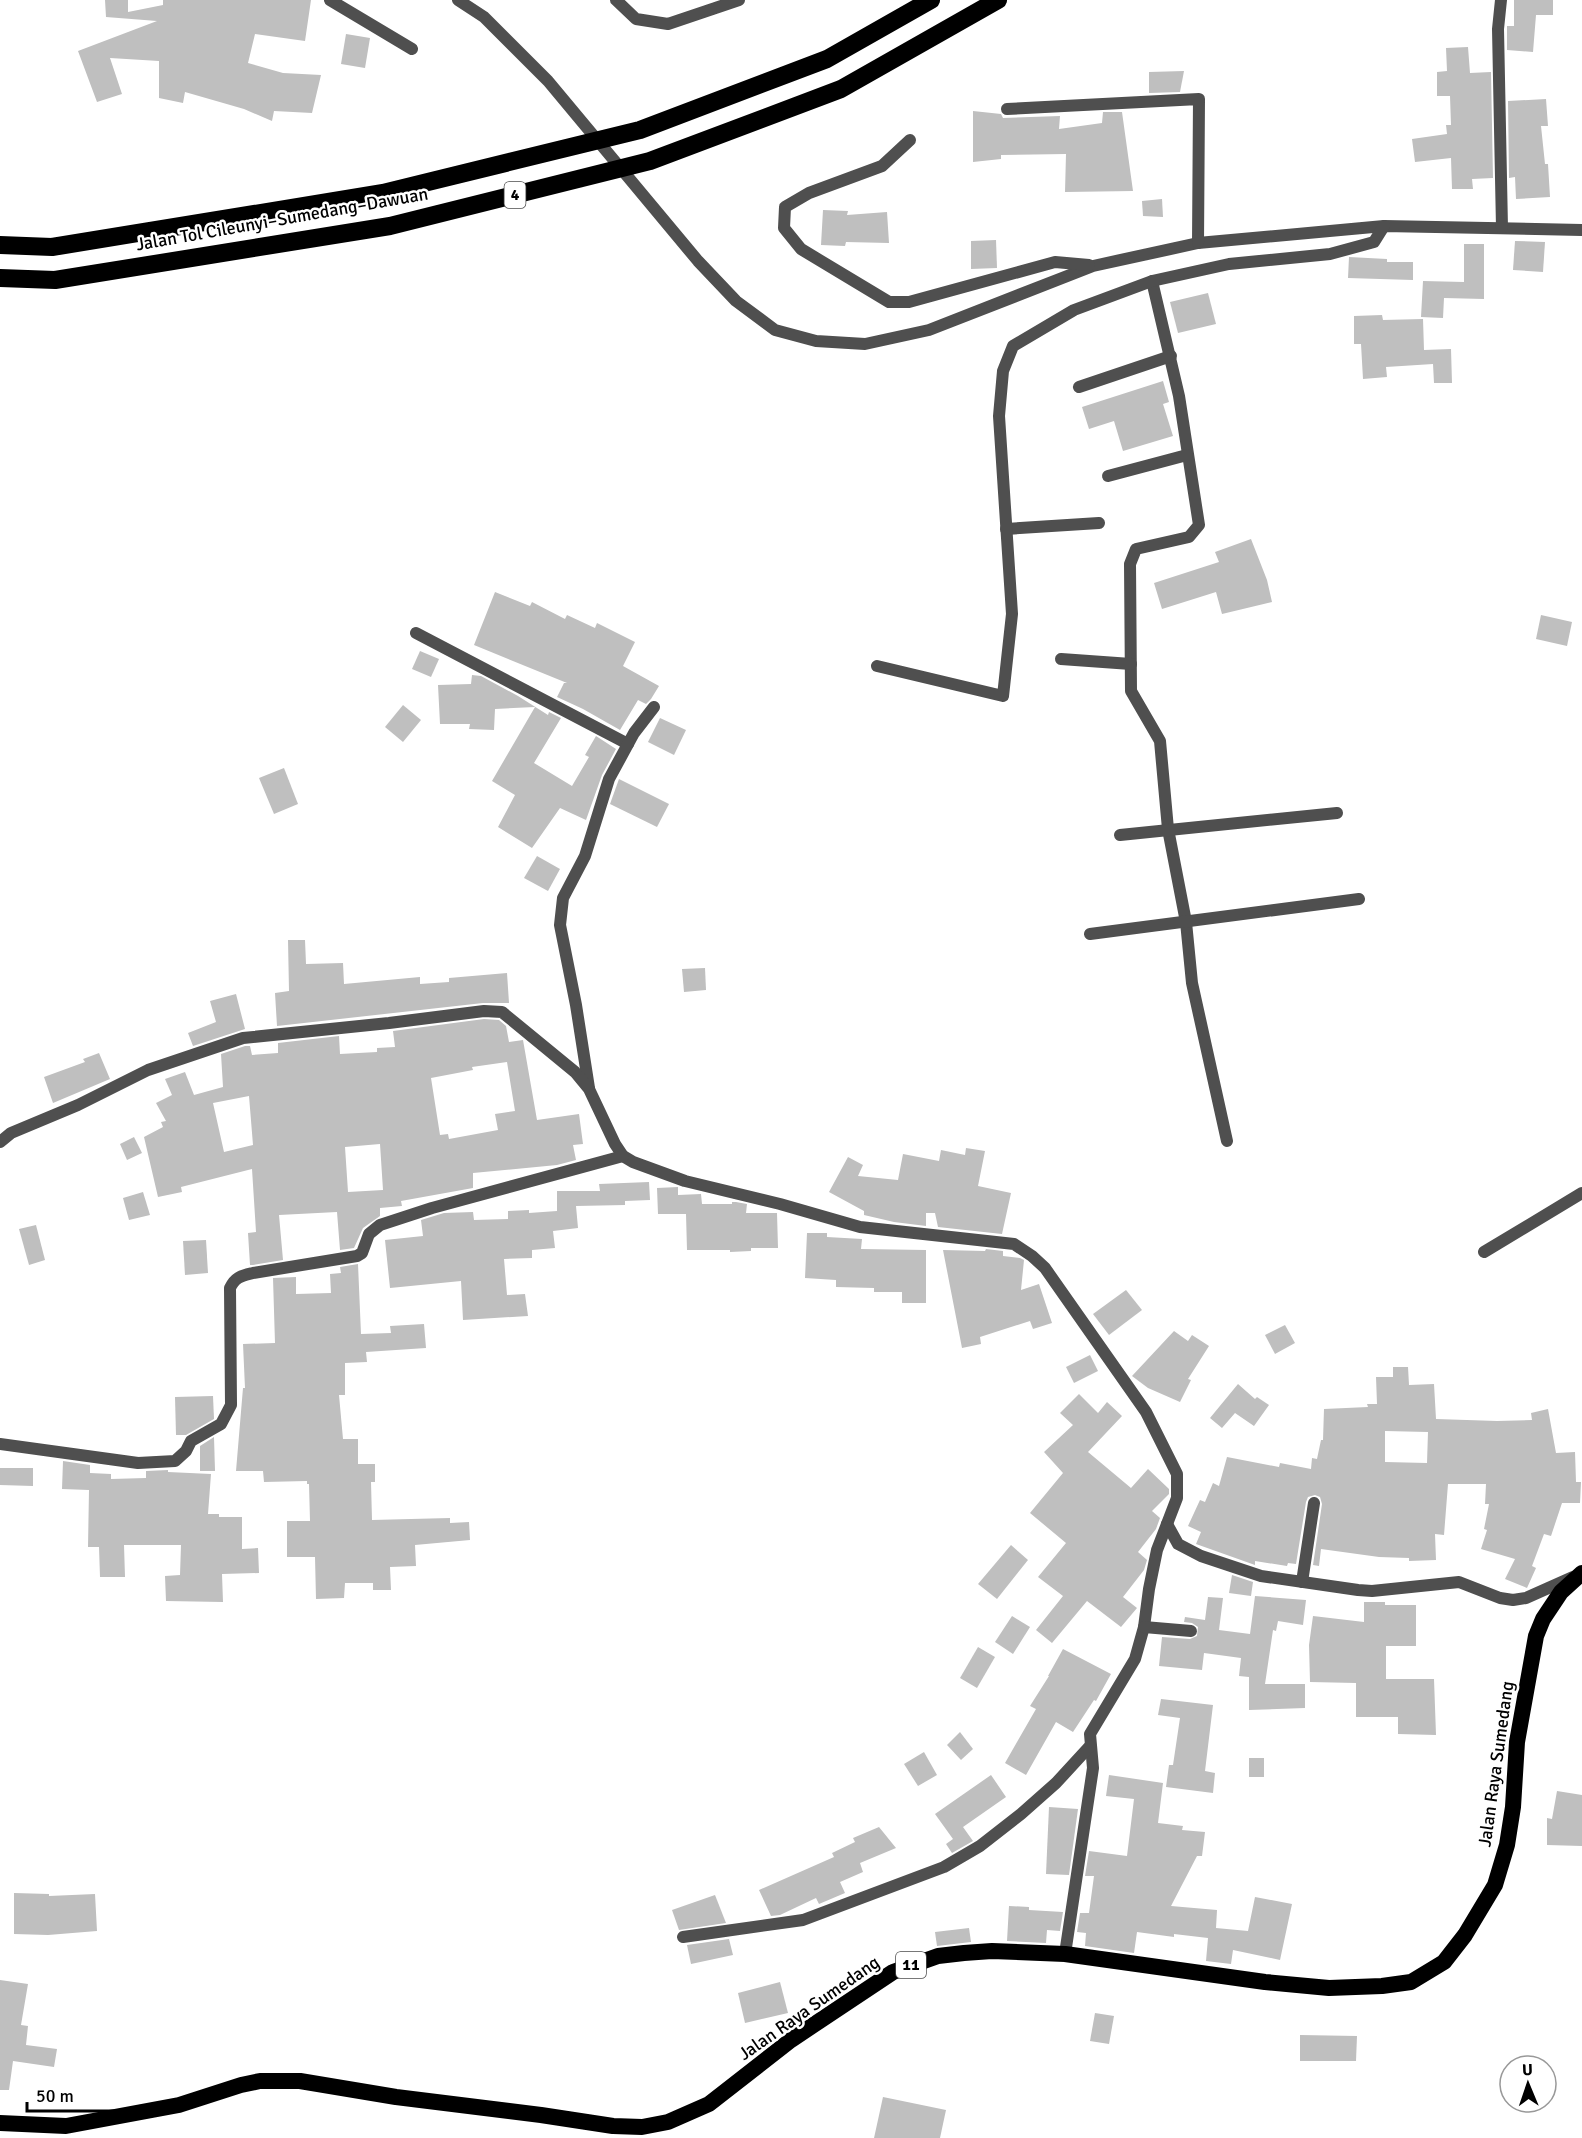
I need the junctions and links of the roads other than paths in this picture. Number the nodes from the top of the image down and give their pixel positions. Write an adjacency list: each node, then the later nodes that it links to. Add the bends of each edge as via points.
1 (330, 0): 8 (street)
2 (458, 0): 16 (street, via 484,16 548,81 698,261 736,301 775,330 816,341 865,344 929,330)
3 (616, 0): 4 (street, via 636,19 668,24)
4 (739, 0)
5 (931, 0): 15 (highway, Jalan Tol Cileunyi–Sumedang–Dawuan / 4, via 827,59 640,130 383,194 52,247)
6 (998, 0): 17 (highway, Jalan Tol Cileunyi–Sumedang–Dawuan / 4, via 841,89 650,161 390,226 55,279)
7 (1501, 0): 12 (street, via 1498,28)
8 (412, 49)
9 (1007, 109): 14 (street, via 1199,99)
10 (910, 140): 16 (street, via 882,166 809,193 785,207 784,228 801,249 889,302 909,302 1055,262)
11 (1384, 226): 12 (street); 14 (street); 18 (street, via 1374,243 1330,254 1229,264)
12 (1502, 228): 13 (street)
13 (1582, 230)
14 (1198, 243): 16 (street)
15 (0, 245)
16 (1093, 266)
17 (0, 278)
18 (1152, 281): 19 (street); 24 (street, via 1074,310 1013,346 1003,371 999,416)
19 (1171, 356): 20 (street); 21 (street)
20 (1079, 387)
21 (1188, 455): 22 (street); 27 (street, via 1199,525 1189,537 1136,549 1130,564)
22 (1108, 476)
23 (1100, 523): 24 (street)
24 (1006, 529): 28 (street, via 1012,614 1003,696)
25 (416, 633): 30 (street)
26 (1061, 659): 27 (street)
27 (1131, 664): 32 (street, via 1131,691 1160,741)
28 (877, 666)
29 (654, 707): 30 (street)
30 (628, 744): 37 (street, via 609,779 585,856 563,898 560,925)
31 (1337, 813): 32 (street)
32 (1167, 829): 33 (street); 35 (street)
33 (1120, 835)
34 (1359, 899): 35 (street)
35 (1186, 922): 36 (street); 38 (street, via 1192,983)
36 (1090, 934)
37 (589, 1089): 39 (street, via 575,1072 513,1019 502,1012 484,1011 243,1038 148,1070 11,1133); 40 (street)
38 (1227, 1141)
39 (0, 1142)
40 (623, 1156): 43 (street, via 380,1225 369,1234 357,1256 253,1273 233,1280 231,1405 221,1424 191,1441 175,1461 138,1463); 45 (street, via 685,1181 860,1227 1014,1244 1032,1256 1052,1277 1146,1412 1177,1474 1177,1498)
41 (1582, 1193): 42 (street)
42 (1484, 1252)
43 (0, 1444)
44 (1314, 1503): 47 (street)
45 (1167, 1524): 47 (street, via 1178,1544 1201,1556 1261,1576); 48 (street, via 1157,1550)
46 (1582, 1573): 47 (street, via 1513,1600 1458,1582 1372,1591); 52 (highway, Jalan Raya Sumedang / 11, via 1561,1592 1536,1636 1517,1742 1509,1835 1495,1885 1444,1962 1411,1982 1329,1988)
47 (1302, 1582)
48 (1144, 1627): 49 (street); 50 (street, via 1135,1659 1093,1727)
49 (1191, 1631)
50 (1090, 1746): 51 (street, via 1021,1814 980,1846 944,1867 803,1920); 52 (street, via 1093,1768)
51 (683, 1937)
52 (1065, 1954): 53 (highway, Jalan Raya Sumedang / 11, via 964,1953 938,1956 903,1968 871,1985 791,2040 709,2104 668,2122 642,2127 396,2097 300,2081 260,2081 180,2105 66,2126)
53 (0, 2123)

